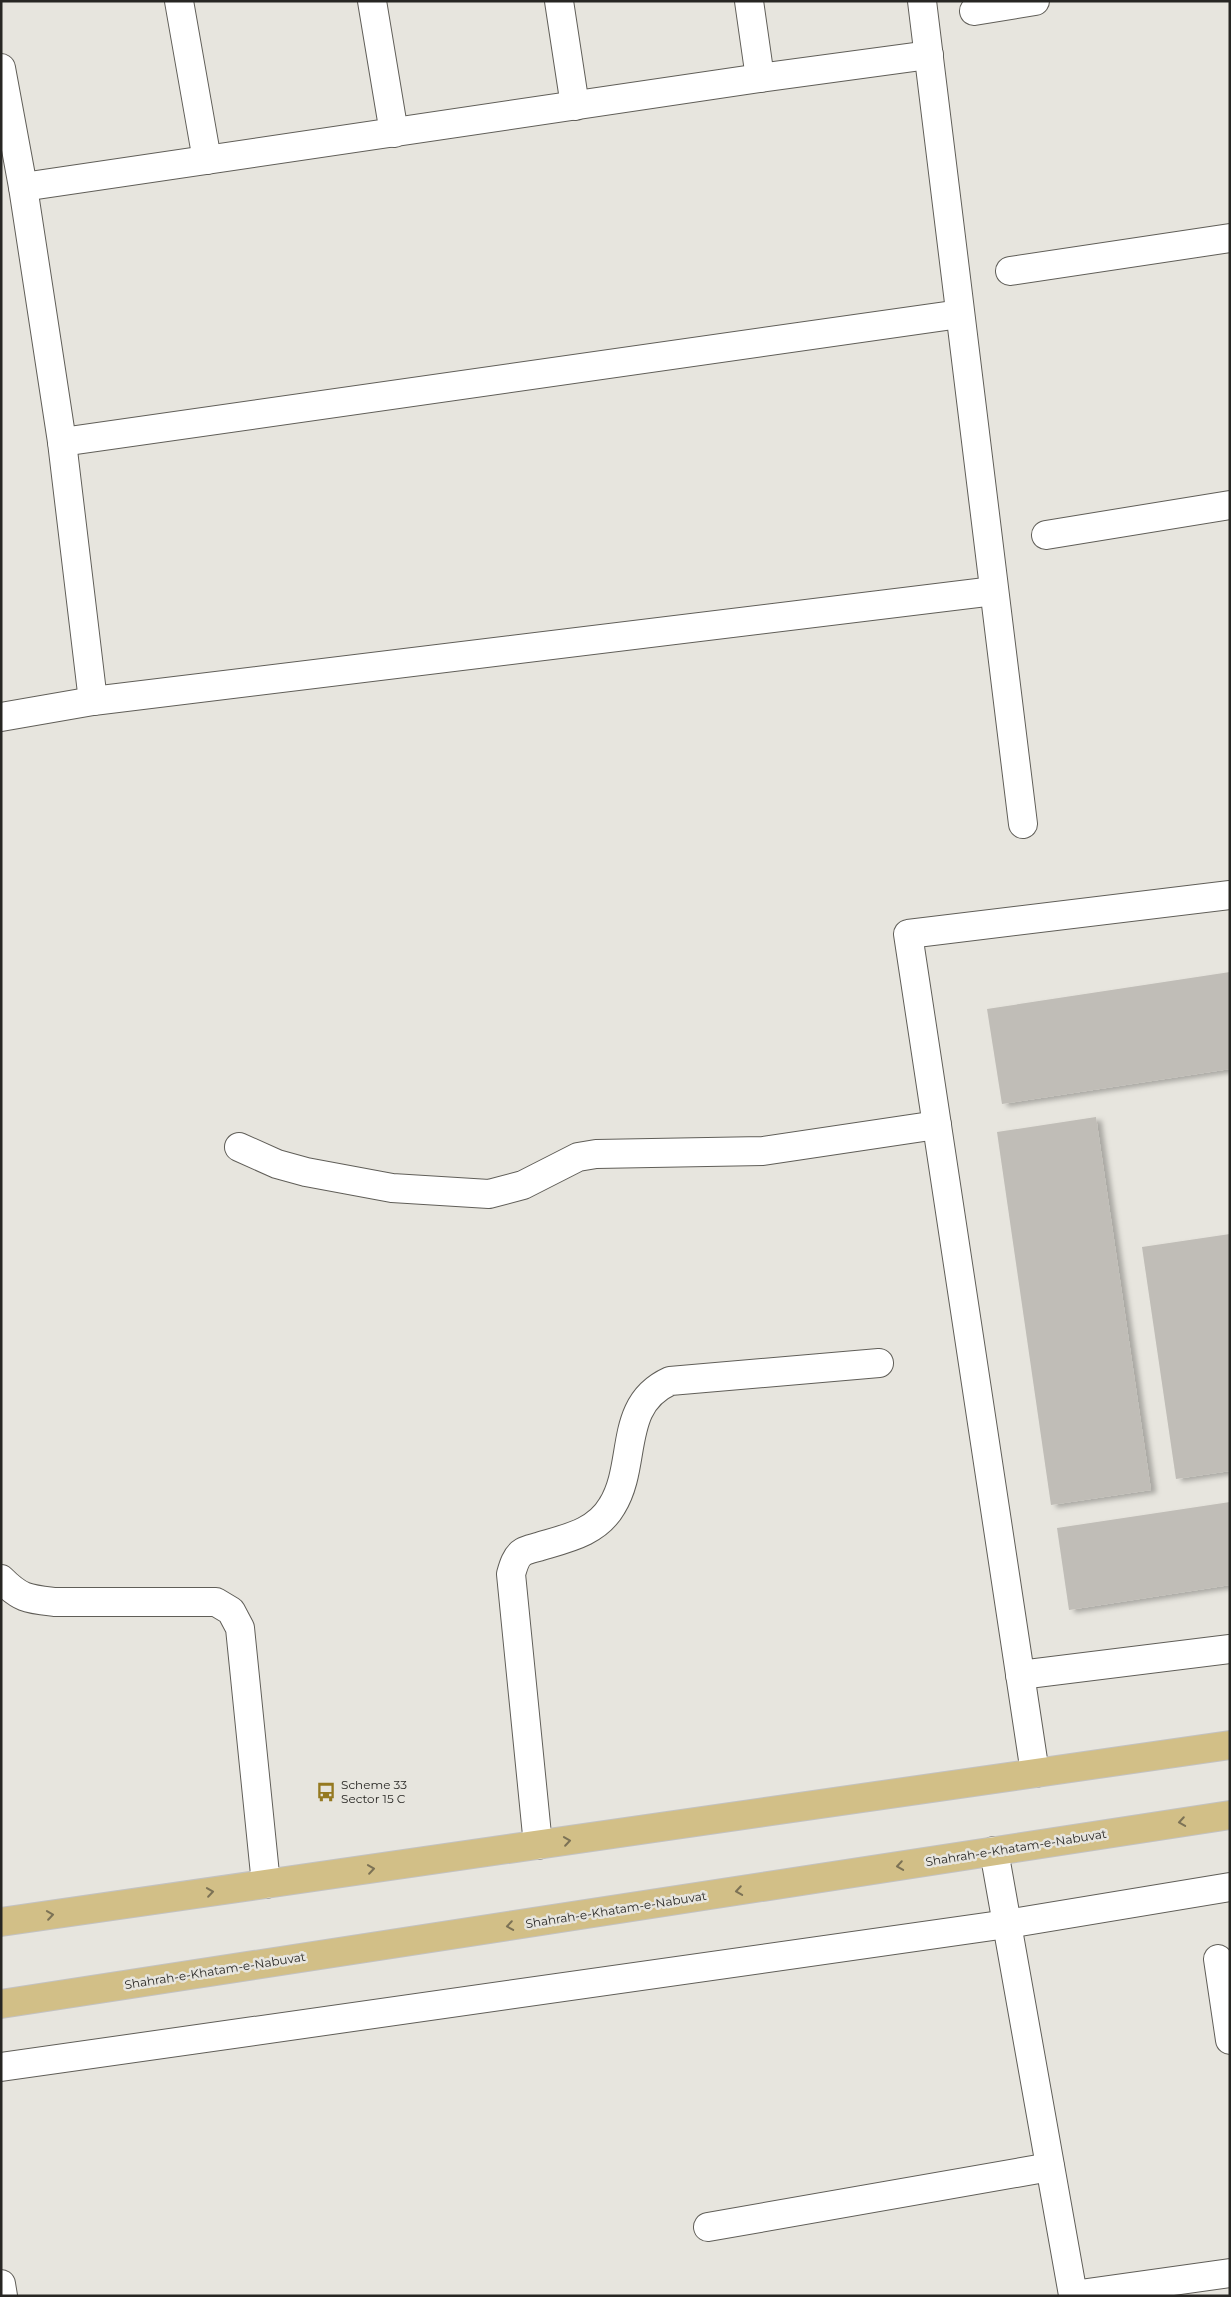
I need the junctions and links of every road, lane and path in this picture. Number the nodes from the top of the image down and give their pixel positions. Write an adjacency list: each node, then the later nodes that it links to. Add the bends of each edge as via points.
1 (179, 1): 13 (street)
2 (372, 1): 12 (street)
3 (559, 1): 11 (street)
4 (749, 1): 10 (street)
5 (922, 1): 8 (street)
6 (1035, 1): 7 (street)
7 (974, 10)
8 (929, 55): 10 (street); 17 (street)
9 (1, 68): 14 (street)
10 (760, 78): 11 (street)
11 (575, 106): 12 (street)
12 (394, 133): 13 (street)
13 (207, 160): 14 (street)
14 (23, 187): 18 (street)
15 (1230, 238): 16 (street)
16 (1010, 271)
17 (960, 314): 18 (street); 21 (street)
18 (62, 442): 22 (street)
19 (1230, 505): 20 (street)
20 (1046, 535)
21 (994, 590): 22 (street); 24 (street)
22 (93, 701): 23 (street)
23 (1, 717)
24 (1024, 824)
25 (1230, 895): 26 (street, via 908,934)
26 (937, 1125): 27 (street, via 763,1151 596,1154 578,1157 523,1185 488,1194 392,1188 306,1172); 31 (street)
27 (238, 1147)
28 (879, 1363): 35 (street, via 670,1381 656,1387 636,1416 621,1487 612,1507 587,1531 522,1552 514,1562 511,1574)
29 (1, 1579): 37 (street, via 15,1593 30,1599 56,1602 216,1602 231,1611 240,1628)
30 (1230, 1649): 31 (street)
31 (1020, 1675): 33 (street)
32 (1230, 1745): 33 (main road)
33 (1035, 1773): 35 (main road, one-way to 33)
34 (1230, 1815): 36 (main road, Shahrah-e-Khatam-e-Nabuvat, one-way to 36)
35 (538, 1845): 37 (main road, one-way to 35)
36 (994, 1851): 40 (street); 42 (main road, Shahrah-e-Khatam-e-Nabuvat, one-way to 42)
37 (266, 1884): 39 (main road, one-way to 37)
38 (1230, 1887): 40 (street)
39 (1, 1922)
40 (1007, 1924): 44 (street); 45 (street)
41 (1218, 1959): 43 (street)
42 (1, 2004)
43 (1230, 2040)
44 (1, 2067)
45 (1050, 2167): 46 (street); 49 (street)
46 (708, 2227)
47 (1230, 2273): 49 (street)
48 (1, 2284): 50 (street)
49 (1073, 2295)
50 (3, 2296)

